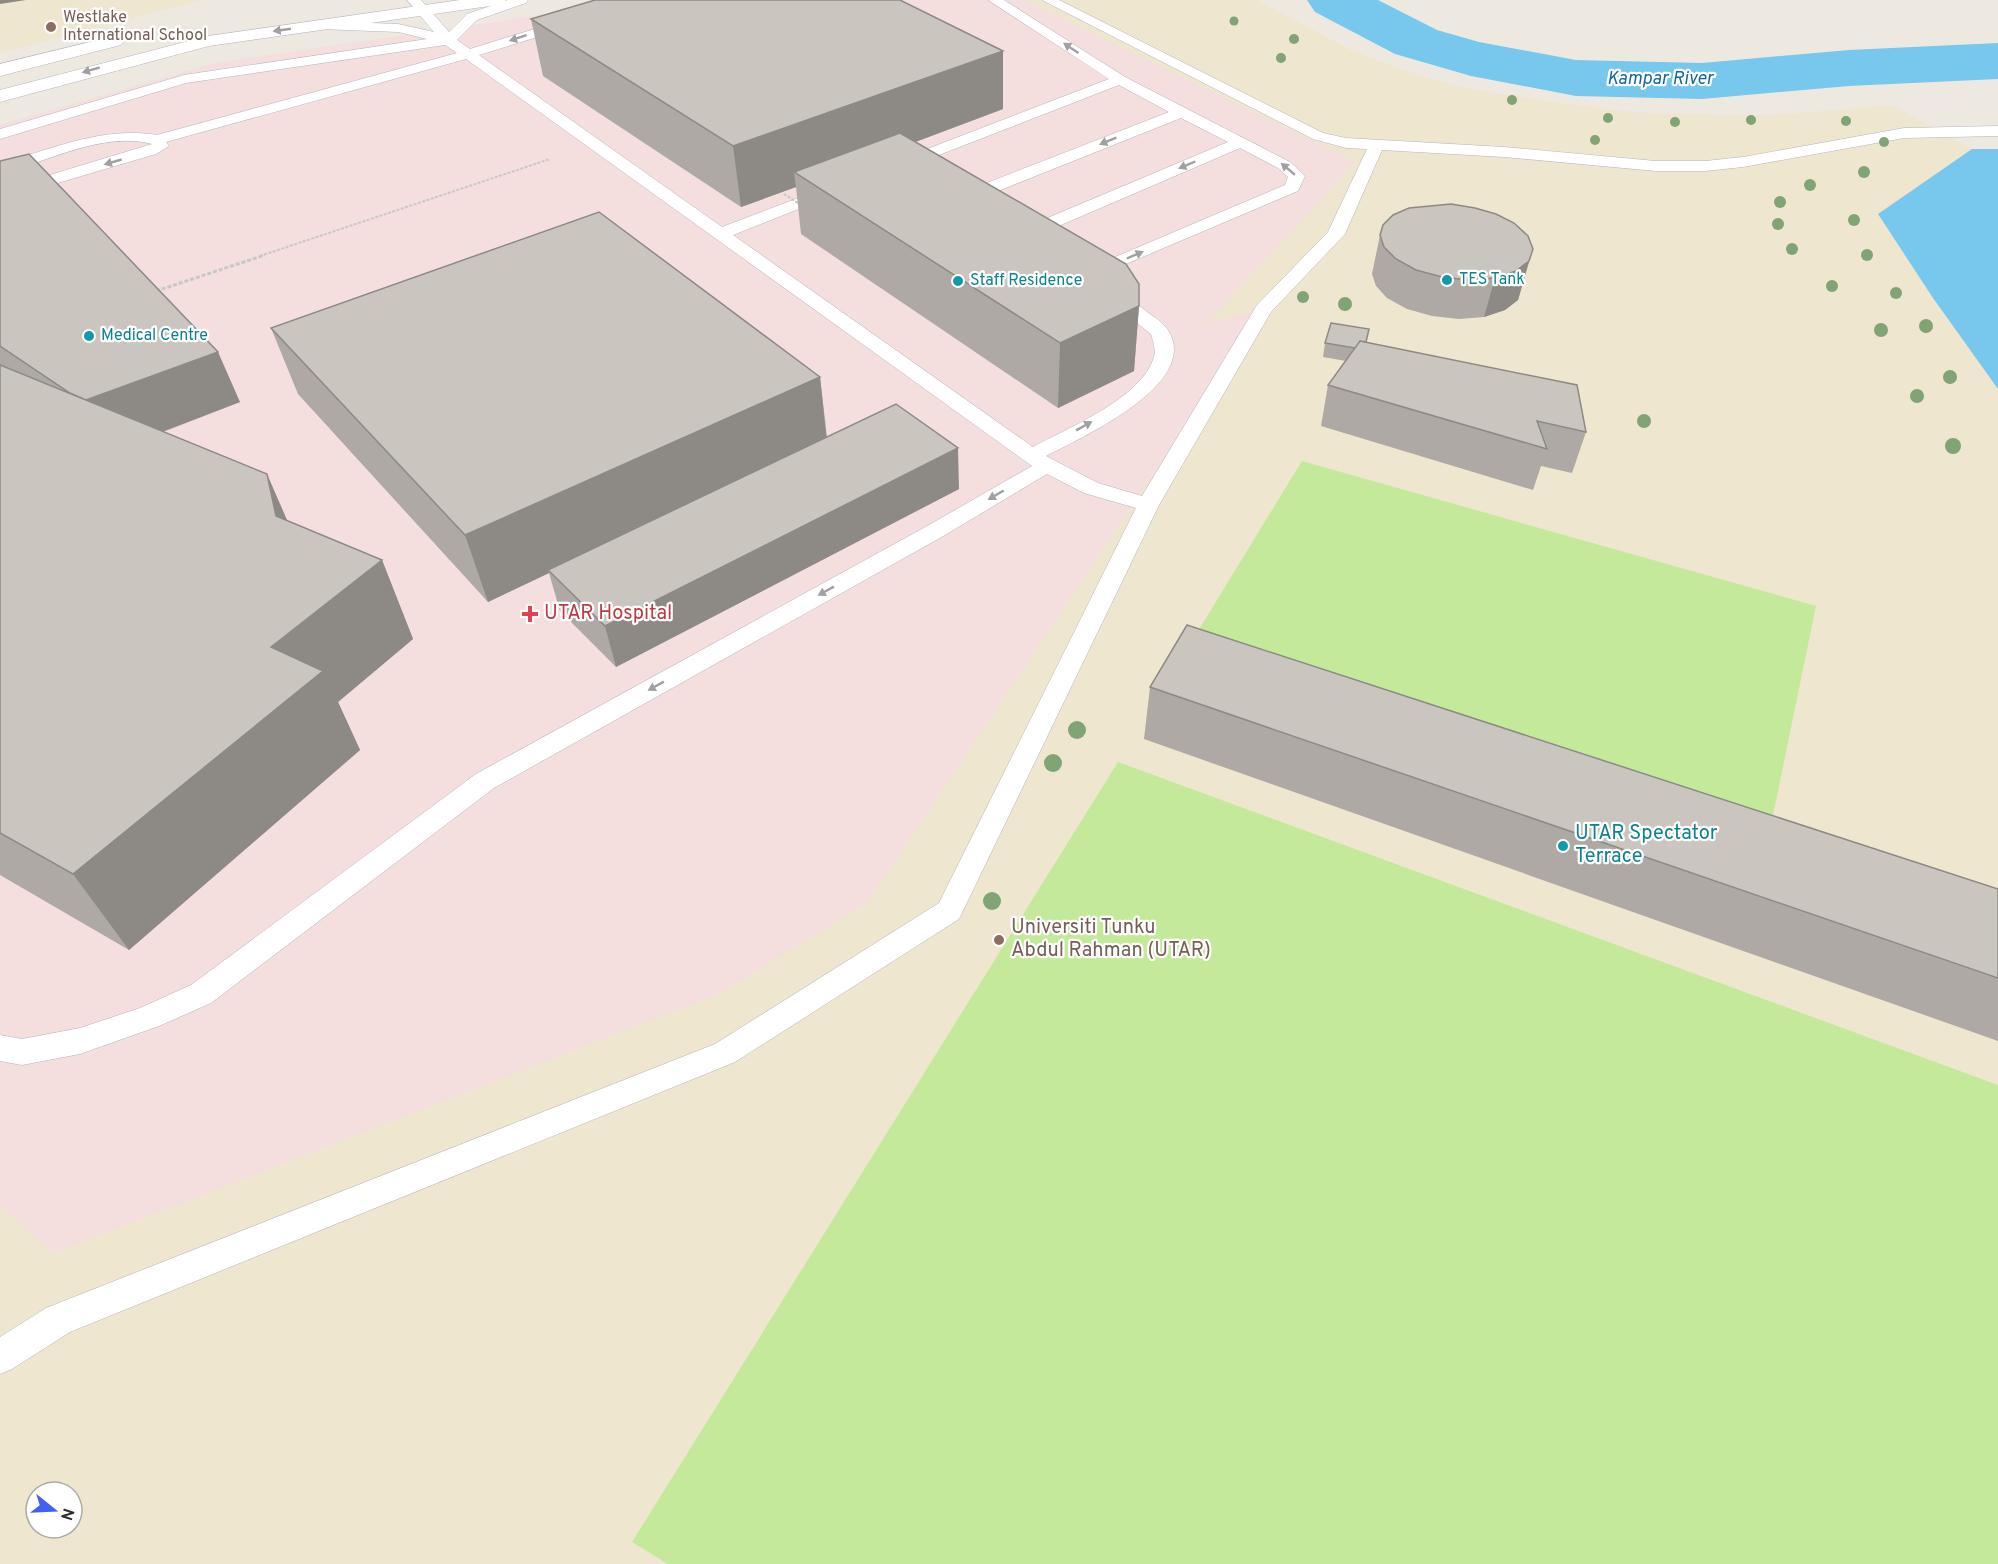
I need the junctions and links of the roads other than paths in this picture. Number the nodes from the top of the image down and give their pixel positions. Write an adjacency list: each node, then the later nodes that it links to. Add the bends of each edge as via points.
1 (497, 0): 5 (street)
2 (521, 0): 9 (lane, via 472,17)
3 (995, 0): 12 (lane, one-way to 3)
4 (1049, 0): 19 (lane, via 1318,136 1346,143)
5 (418, 5): 7 (street); 9 (lane)
6 (585, 19): 10 (lane, one-way to 10)
7 (320, 25): 9 (lane, via 398,27); 13 (street, one-way to 13, via 208,41)
8 (134, 36): 11 (street)
9 (448, 40): 10 (lane); 16 (lane, via 184,79)
10 (468, 54): 17 (lane); 25 (lane)
11 (0, 70)
12 (1120, 80): 14 (lane); 21 (lane, via 891,168)
13 (0, 96)
14 (1182, 112): 18 (lane); 24 (lane, one-way to 24, via 951,199)
15 (1998, 131): 19 (lane, via 1904,133 1705,166 1656,166)
16 (0, 134)
17 (157, 140): 20 (lane, via 109,138); 23 (lane, one-way to 23, via 161,146 150,151)
18 (1241, 142): 26 (lane, one-way to 26, via 1010,235); 27 (lane, one-way to 18, via 1128,402 1153,378 1164,355 1160,332 1131,308 1076,275 1292,188 1297,176)
19 (1377, 144): 28 (lane, via 1336,234 1263,309)
20 (0, 169)
21 (916, 178)
22 (842, 187): 25 (lane)
23 (0, 195)
24 (975, 214)
25 (722, 233): 27 (lane)
26 (1034, 249)
27 (1040, 460): 28 (lane, via 1090,488); 29 (lane, one-way to 29, via 937,530 485,781 201,994 80,1041 22,1052)
28 (1149, 505): 30 (lane, via 949,911 725,1053 58,1320)
29 (0, 1048)
30 (0, 1357)

